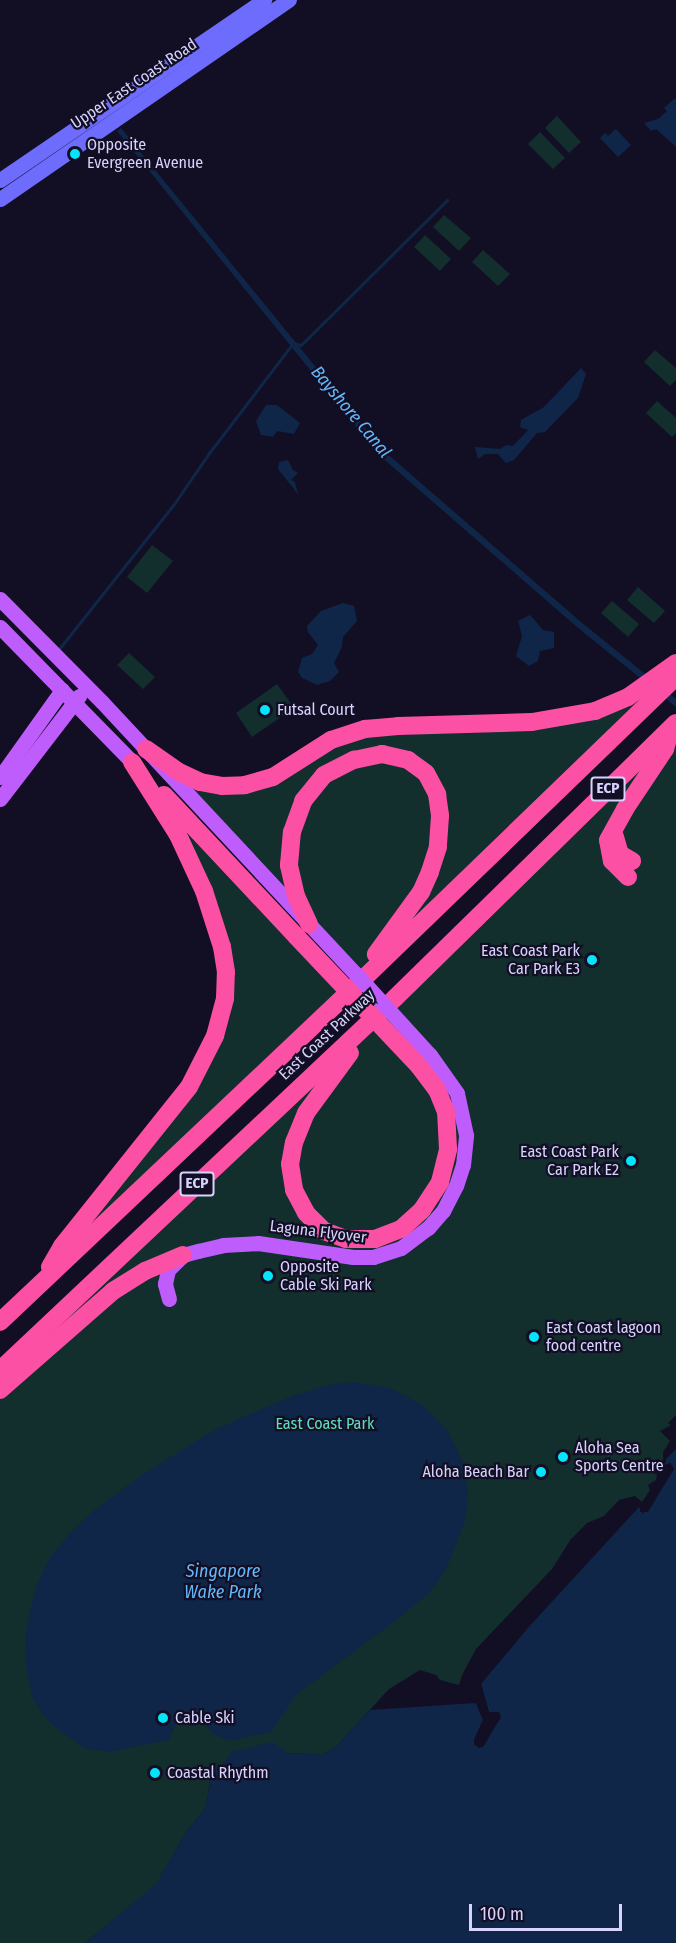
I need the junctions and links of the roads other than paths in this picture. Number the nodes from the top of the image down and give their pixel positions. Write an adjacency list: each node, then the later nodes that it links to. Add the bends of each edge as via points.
1 (264, 0): 3 (main road, Upper East Coast Road)
2 (290, 0): 4 (main road, Upper East Coast Road)
3 (0, 180)
4 (0, 199)
5 (0, 599): 8 (main road)
6 (0, 627): 10 (main road)
7 (676, 663): 9 (highway)
8 (75, 676): 11 (main road, via 80,690); 13 (main road)
9 (660, 684): 13 (highway, via 618,703 567,718 381,727 349,733 320,745 273,777 245,785 196,781); 19 (highway, East Coast Parkway / ECP)
10 (62, 690): 11 (main road); 15 (main road)
11 (74, 703): 14 (main road); 16 (main road)
12 (674, 724): 17 (highway, via 665,749 615,826 618,851); 20 (highway, East Coast Parkway / ECP)
13 (146, 749): 18 (main road)
14 (132, 762): 18 (highway); 23 (highway, via 178,835 206,897 223,953 225,998 214,1036 189,1088 62,1246)
15 (0, 777)
16 (0, 799)
17 (630, 869)
18 (303, 930): 19 (highway, via 289,857 294,824 307,794 331,770 361,757 388,754 414,763 427,775 437,794 440,816 436,853 420,892); 21 (highway, bridge)
19 (360, 982): 23 (highway, East Coast Parkway / ECP)
20 (411, 982): 21 (highway, via 401,1003 367,1035 324,1086 306,1113 294,1142 290,1164 294,1190 307,1215 324,1231 354,1240 383,1237 412,1221 434,1194 446,1162 448,1127); 26 (highway, East Coast Parkway / ECP)
21 (425, 1060): 22 (main road, Laguna Flyover, via 457,1093 466,1144 453,1192 438,1217 421,1234 401,1248 373,1257 258,1243 223,1245)
22 (183, 1255): 24 (main road, via 166,1274); 27 (highway, via 145,1271 113,1291)
23 (46, 1278): 25 (highway, East Coast Parkway / ECP)
24 (170, 1299)
25 (0, 1322)
26 (0, 1370)
27 (0, 1390)

